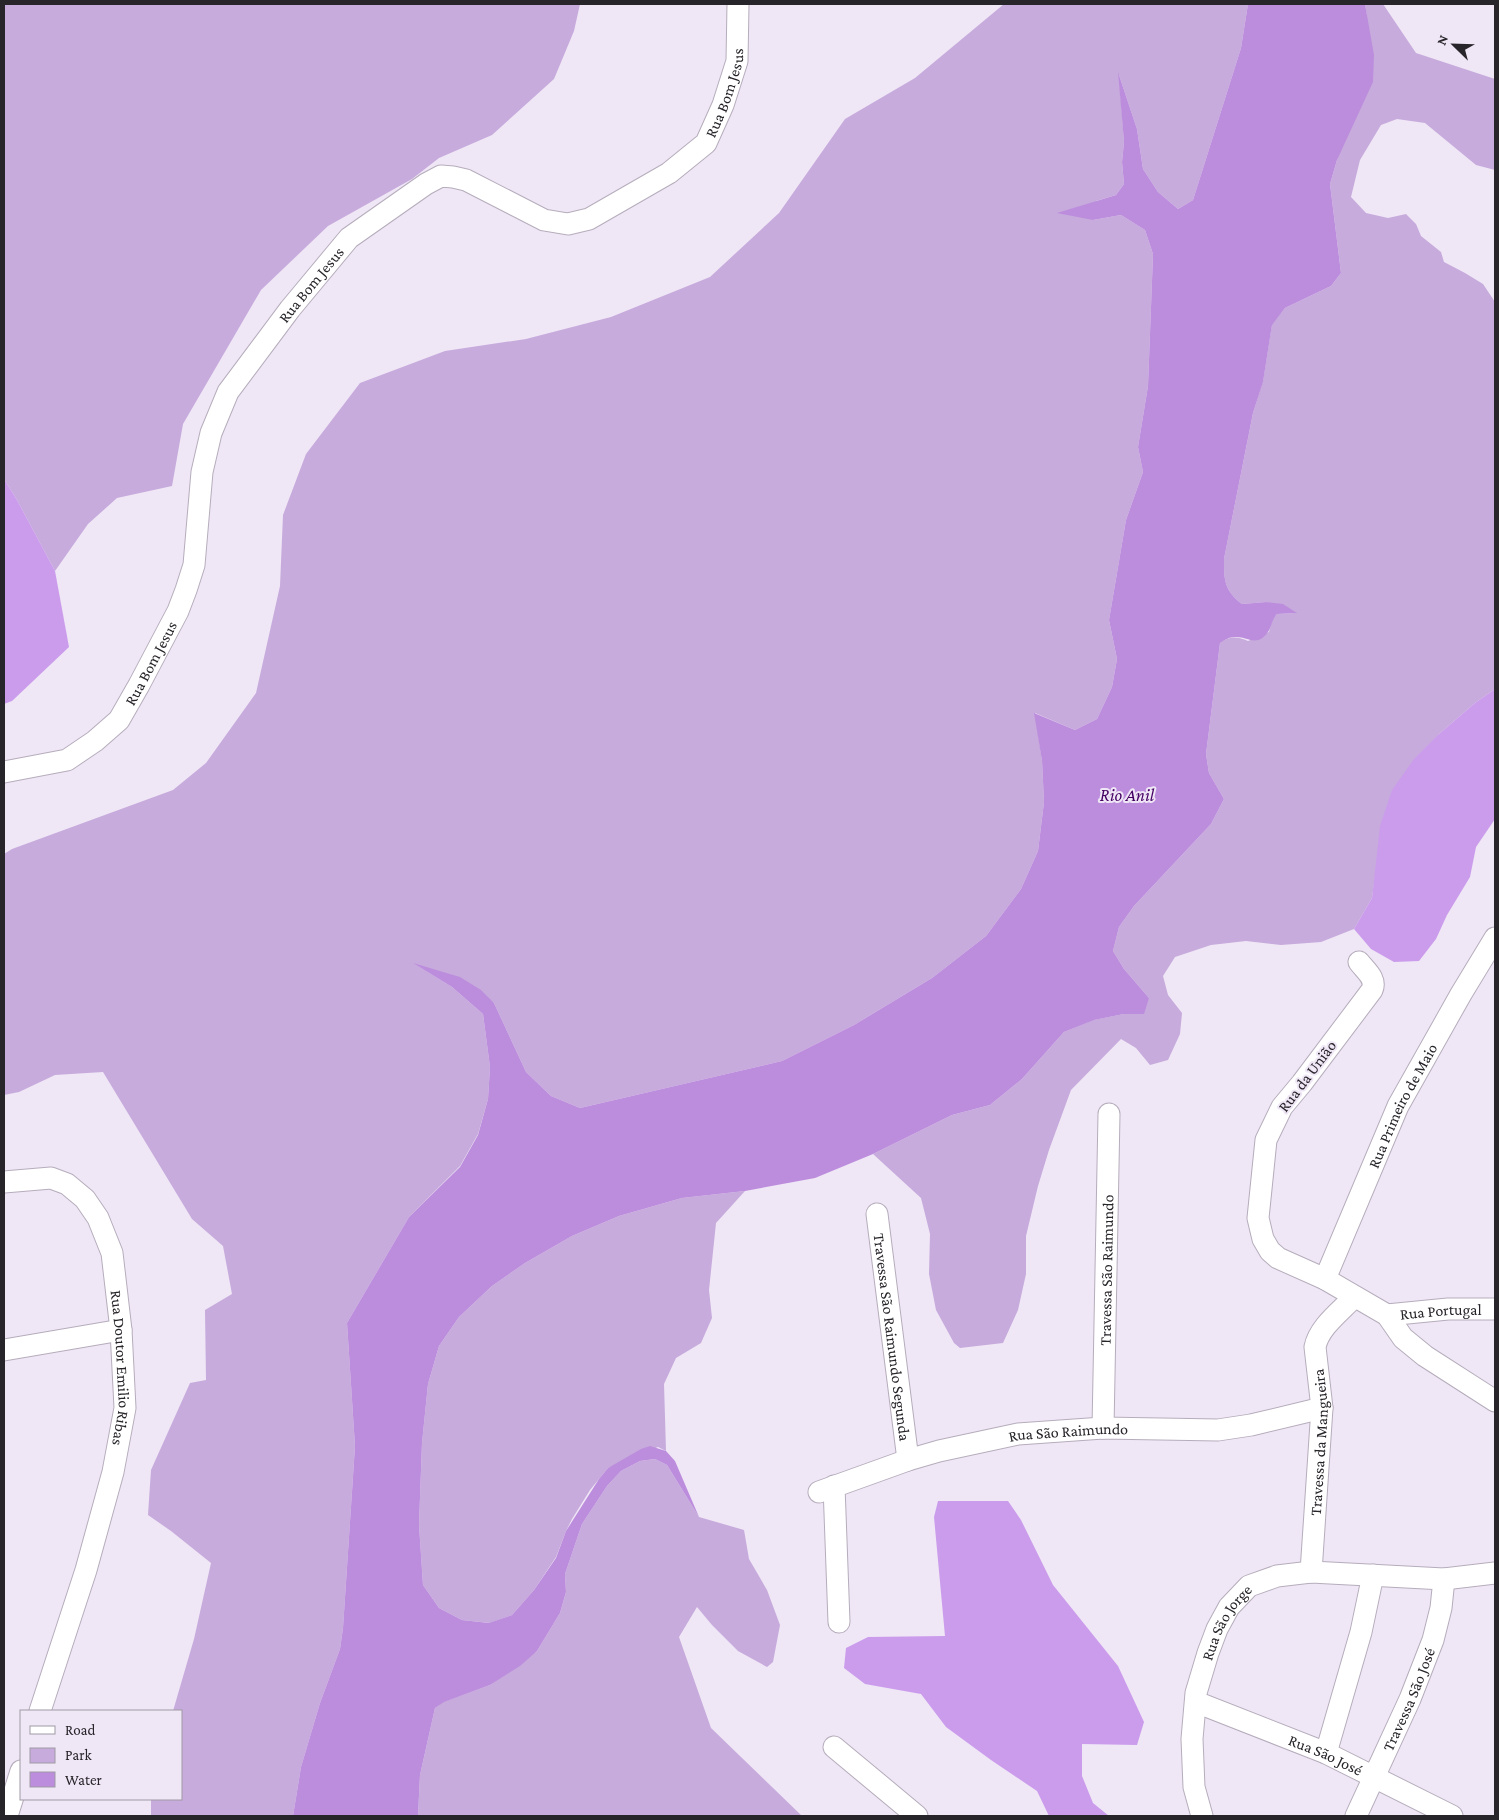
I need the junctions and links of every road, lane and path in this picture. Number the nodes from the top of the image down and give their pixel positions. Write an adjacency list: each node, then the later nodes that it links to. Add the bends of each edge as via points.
1 (738, 4): 2 (street, Rua Bom Jesus, via 737,61 723,105 706,143 669,173 589,219 568,224 544,220 466,180 441,176 348,238 228,392 211,433 202,472 194,565 186,590 140,685 119,720 96,741 67,760)
2 (4, 772)
3 (1495, 938): 8 (street, Rua Primeiro de Maio, via 1398,1106)
4 (1359, 962): 8 (street, Rua da União, via 1373,979 1372,990 1282,1107 1266,1140 1258,1218 1263,1239 1278,1258)
5 (1109, 1114): 16 (street, Travessa São Raimundo)
6 (4, 1182): 12 (street, Rua Doutor Emilio Ribas, via 51,1178 67,1184 86,1199 98,1218 112,1253)
7 (877, 1214): 17 (street, Travessa São Raimundo Segunda)
8 (1325, 1279): 9 (street)
9 (1354, 1298): 11 (street); 15 (street, Travessa da Mangueira, via 1316,1339)
10 (1495, 1309): 11 (street, Rua Portugal, via 1431,1310)
11 (1387, 1315): 14 (street, via 1403,1338 1424,1356)
12 (121, 1330): 13 (street); 24 (street, Rua Doutor Emilio Ribas, via 125,1408 113,1472 86,1570)
13 (4, 1350)
14 (1495, 1401)
15 (1322, 1408): 16 (street, Rua São Raimundo, via 1218,1430); 18 (street, Travessa da Mangueira)
16 (1102, 1428): 17 (street, Rua São Raimundo, via 1018,1434)
17 (908, 1460): 22 (street, Rua São Raimundo, via 827,1489)
18 (1311, 1572): 20 (street, Rua São Jorge); 23 (street, Rua São Jorge, via 1277,1576 1249,1586 1228,1607 1208,1653)
19 (1495, 1573): 21 (street, Rua São Jorge)
20 (1373, 1575): 21 (street, Rua São Jorge); 26 (street, via 1361,1632)
21 (1444, 1579): 28 (street, Travessa São José, via 1433,1640)
22 (839, 1622)
23 (1196, 1702): 26 (street, Rua São José); 31 (street, Rua São Jorge, via 1192,1738 1194,1787)
24 (40, 1710)
25 (834, 1747): 30 (street)
26 (1326, 1753): 28 (street, Rua São José)
27 (20, 1774): 29 (street)
28 (1374, 1777): 32 (street, Travessa São José); 33 (street, Rua São José)
29 (7, 1816)
30 (917, 1816)
31 (1202, 1816)
32 (1356, 1816)
33 (1452, 1816)

